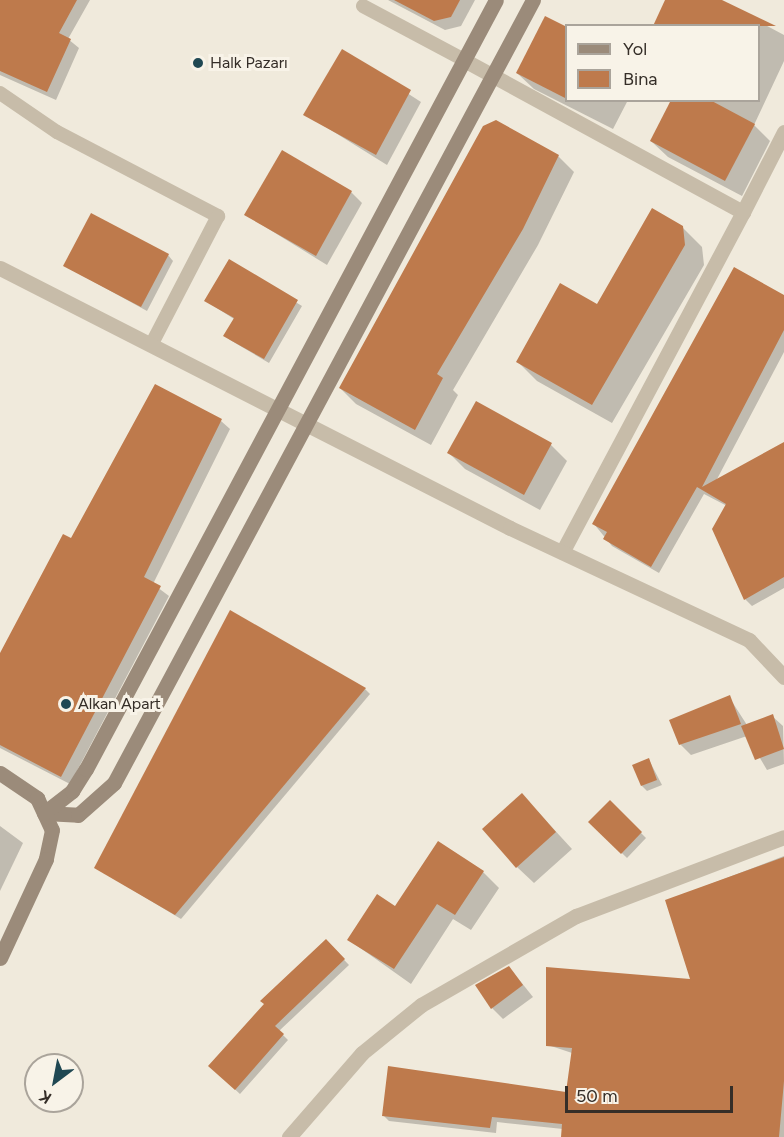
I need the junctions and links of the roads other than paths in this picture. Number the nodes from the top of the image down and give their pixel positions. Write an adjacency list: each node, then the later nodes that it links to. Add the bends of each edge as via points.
1 (496, 0): 4 (street)
2 (533, 0): 5 (street)
3 (363, 6): 4 (lane)
4 (464, 60): 5 (street); 11 (street)
5 (493, 76): 8 (street); 12 (street)
6 (0, 93): 10 (lane, via 57,132 218,216)
7 (784, 132): 8 (street)
8 (743, 212): 13 (street)
9 (0, 268): 10 (street)
10 (151, 345): 11 (street)
11 (275, 409): 12 (street); 16 (street, via 86,769 72,790)
12 (305, 423): 13 (street); 16 (street, via 114,783 78,815)
13 (562, 552): 14 (street, via 749,640)
14 (784, 677)
15 (0, 773): 16 (street, via 37,798)
16 (44, 813): 18 (street, via 52,830 46,859)
17 (784, 837): 19 (street, via 576,916 421,1005 362,1053)
18 (0, 958)
19 (289, 1137)

